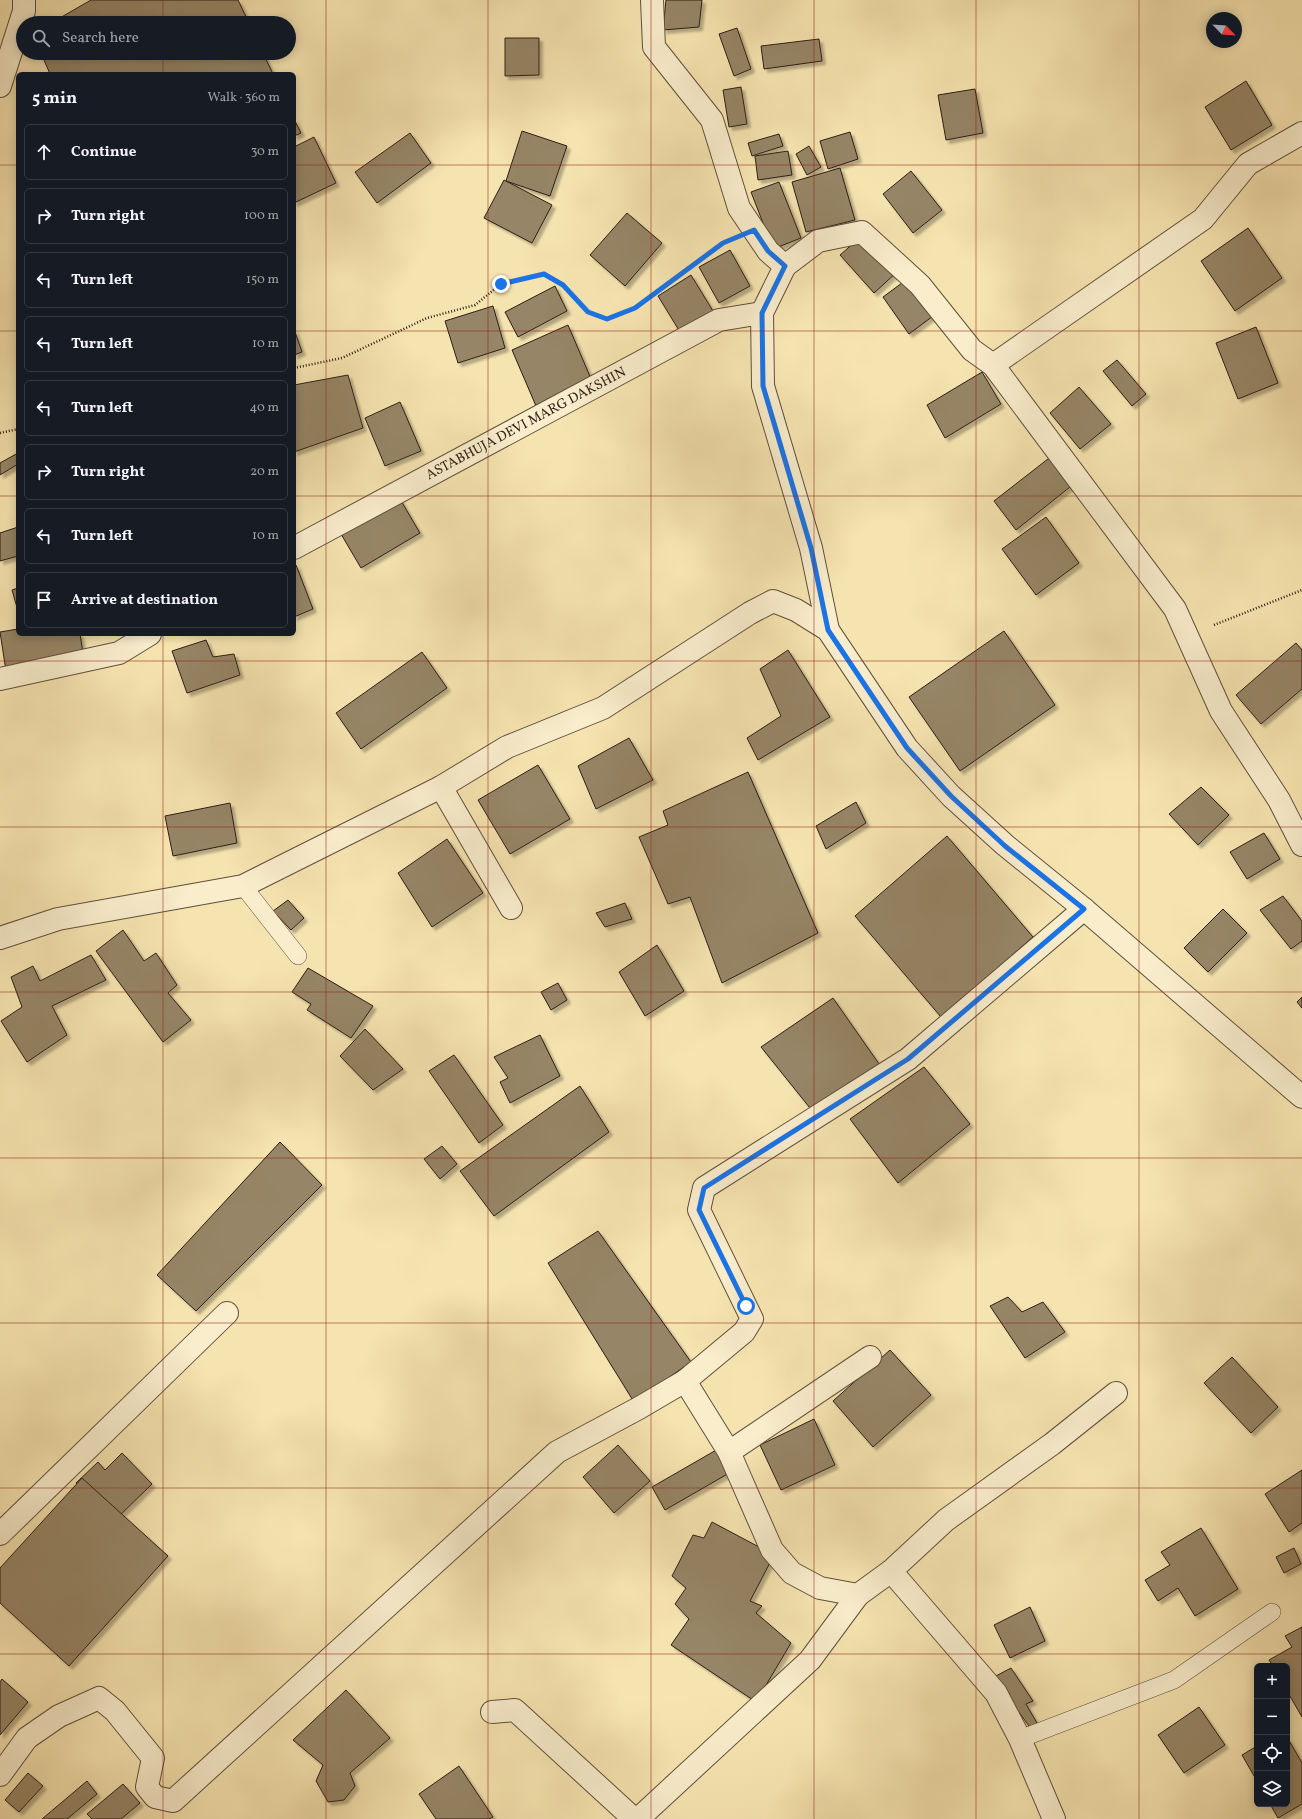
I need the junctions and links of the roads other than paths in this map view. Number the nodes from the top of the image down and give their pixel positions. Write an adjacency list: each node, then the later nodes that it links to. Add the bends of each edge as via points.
1 (24, 0): 3 (street)
2 (652, 0): 7 (street, via 654,47 712,120 739,208 768,251)
3 (22, 16)
4 (16, 36): 5 (street)
5 (0, 86)
6 (1302, 133): 9 (street, via 1248,164 1203,218)
7 (785, 266): 8 (street); 9 (street, via 818,241 862,232 920,286 972,350)
8 (762, 313): 10 (street, ASTABHUJA DEVI MARG DAKSHIN, via 719,320); 11 (street, via 763,386 811,548)
9 (993, 364): 15 (street, via 1176,609 1222,711 1279,800)
10 (296, 547)
11 (828, 630): 14 (street, via 796,610 773,601 750,613 603,708 508,747); 18 (street, via 907,748 946,791 1005,846)
12 (147, 636): 13 (street, via 119,653)
13 (0, 679)
14 (441, 787): 16 (street); 17 (street)
15 (1302, 845)
16 (243, 886): 19 (street, via 58,918); 20 (lane)
17 (511, 908)
18 (1084, 909): 21 (street); 24 (street, via 908,1059 704,1188 699,1210 752,1318 744,1332)
19 (0, 938)
20 (298, 956)
21 (1302, 1097)
22 (227, 1313): 27 (street)
23 (870, 1357): 26 (street)
24 (685, 1381): 26 (street); 33 (street, via 556,1452 173,1802 155,1797 147,1787 153,1758 115,1711 99,1698 59,1716 27,1738)
25 (1116, 1393): 28 (street, via 1052,1444 946,1520)
26 (729, 1452): 29 (street, via 772,1550 792,1573 820,1588)
27 (0, 1534)
28 (891, 1571): 29 (street); 32 (street, via 996,1693)
29 (858, 1595): 35 (street, via 810,1660)
30 (1272, 1612): 32 (lane, via 1174,1680)
31 (492, 1712): 34 (street, via 515,1710)
32 (1020, 1739): 36 (street)
33 (0, 1774)
34 (634, 1819)
35 (638, 1819)
36 (1054, 1819)

